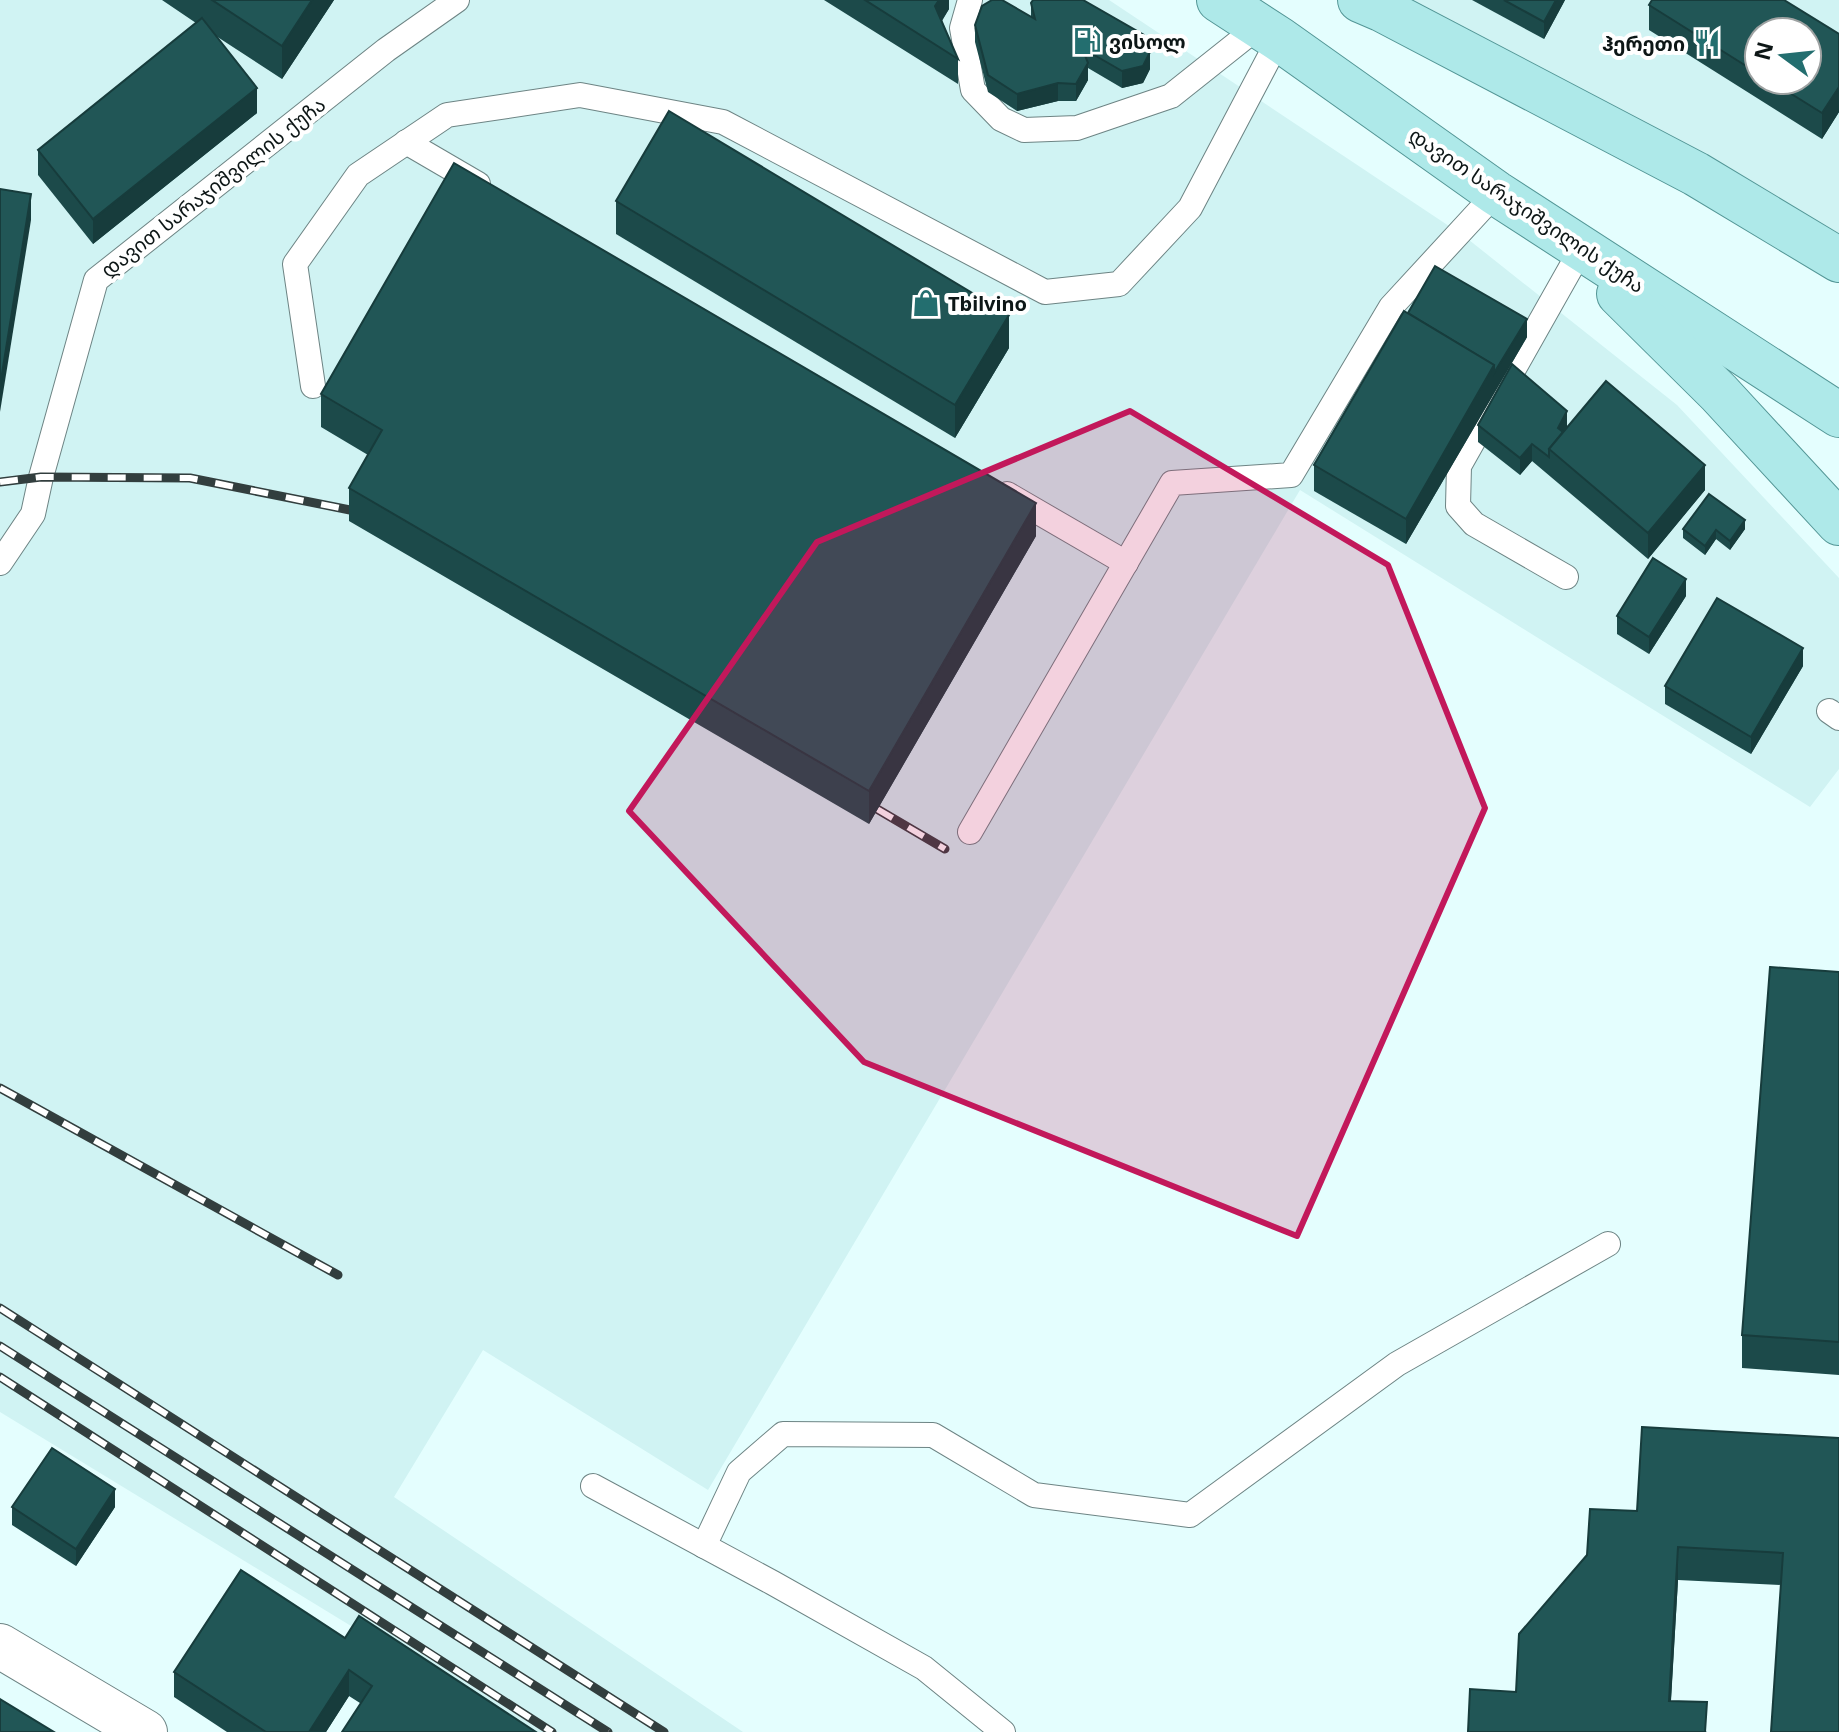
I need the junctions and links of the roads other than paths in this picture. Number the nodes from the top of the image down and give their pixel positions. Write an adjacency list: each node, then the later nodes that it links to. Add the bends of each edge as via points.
1 (457, 0): 15 (lane, დავით სარაჯიშვილის ქუჩა, via 386,50 96,280 33,514)
2 (970, 0): 5 (lane, via 962,28 973,90 1001,119 1024,130 1077,128 1171,96)
3 (1219, 0): 5 (main road, დავით სარაჯიშვილის ქუჩა)
4 (1360, 0): 10 (main road, via 1696,174)
5 (1269, 33): 6 (lane, via 1190,208 1119,284 1045,292 723,122 580,95 447,115); 7 (main road, დავით სარაჯიშვილის ქუჩა)
6 (406, 142): 8 (lane); 11 (lane, via 358,175 295,264)
7 (1496, 193): 9 (main road, დავით სარაჯიშვილის ქუჩა); 16 (lane, via 1391,307 1291,475 1172,483)
8 (501, 198)
9 (1563, 240): 12 (main road, დავით სარაჯიშვილის ქუჩა); 14 (main road, via 1719,393); 17 (lane, via 1459,466 1458,506 1474,524)
10 (1839, 260)
11 (313, 386)
12 (1839, 415)
13 (990, 484): 16 (lane)
14 (1839, 523)
15 (0, 563)
16 (1126, 563): 18 (lane)
17 (1566, 577)
18 (970, 832)
19 (1608, 1244): 21 (lane, via 1397,1364 1190,1515 1034,1495 933,1435 783,1434 739,1472)
20 (593, 1486): 21 (lane)
21 (704, 1546): 24 (lane, via 924,1668)
22 (0, 1646): 23 (street)
23 (145, 1732)
24 (1003, 1732)

